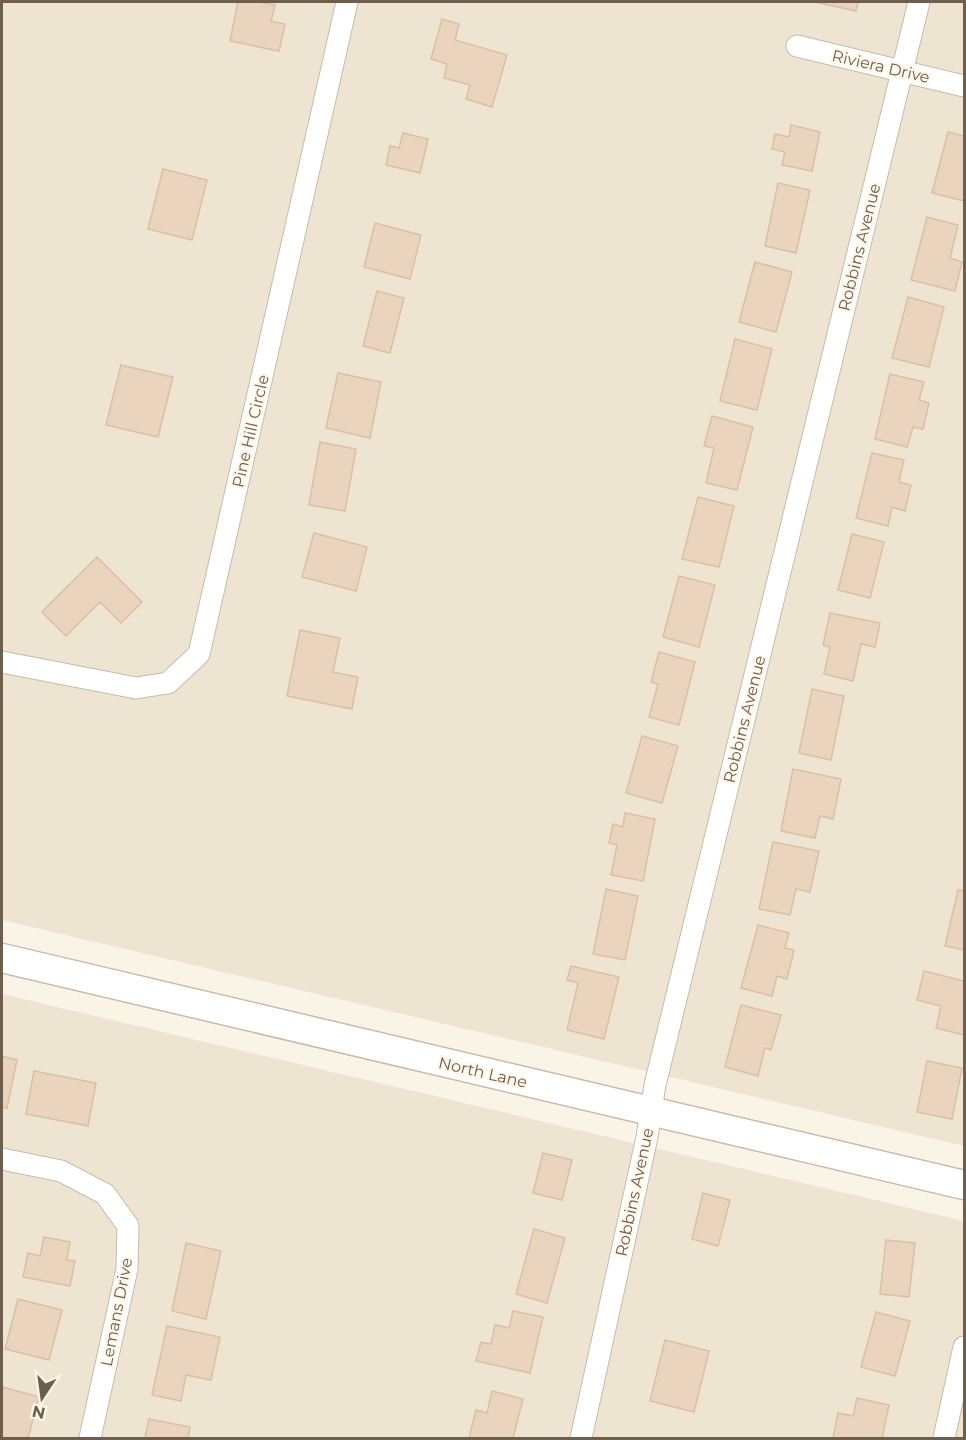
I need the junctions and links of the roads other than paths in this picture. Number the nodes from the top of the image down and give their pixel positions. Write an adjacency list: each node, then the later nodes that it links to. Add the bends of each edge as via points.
1 (347, 2): 6 (street, Pine Hill Circle, via 199,654 168,683 136,688)
2 (919, 2): 4 (street, Robbins Avenue)
3 (797, 46): 4 (street, Riviera Drive)
4 (902, 71): 5 (street, Riviera Drive); 8 (street, Robbins Avenue)
5 (964, 86)
6 (2, 662)
7 (2, 958): 8 (street, North Lane)
8 (651, 1112): 10 (street, North Lane); 13 (street, Robbins Avenue)
9 (2, 1159): 12 (street, Lemans Drive, via 61,1172 105,1194 128,1226 127,1269)
10 (964, 1185)
11 (964, 1347): 14 (street)
12 (90, 1438)
13 (580, 1438)
14 (944, 1438)

